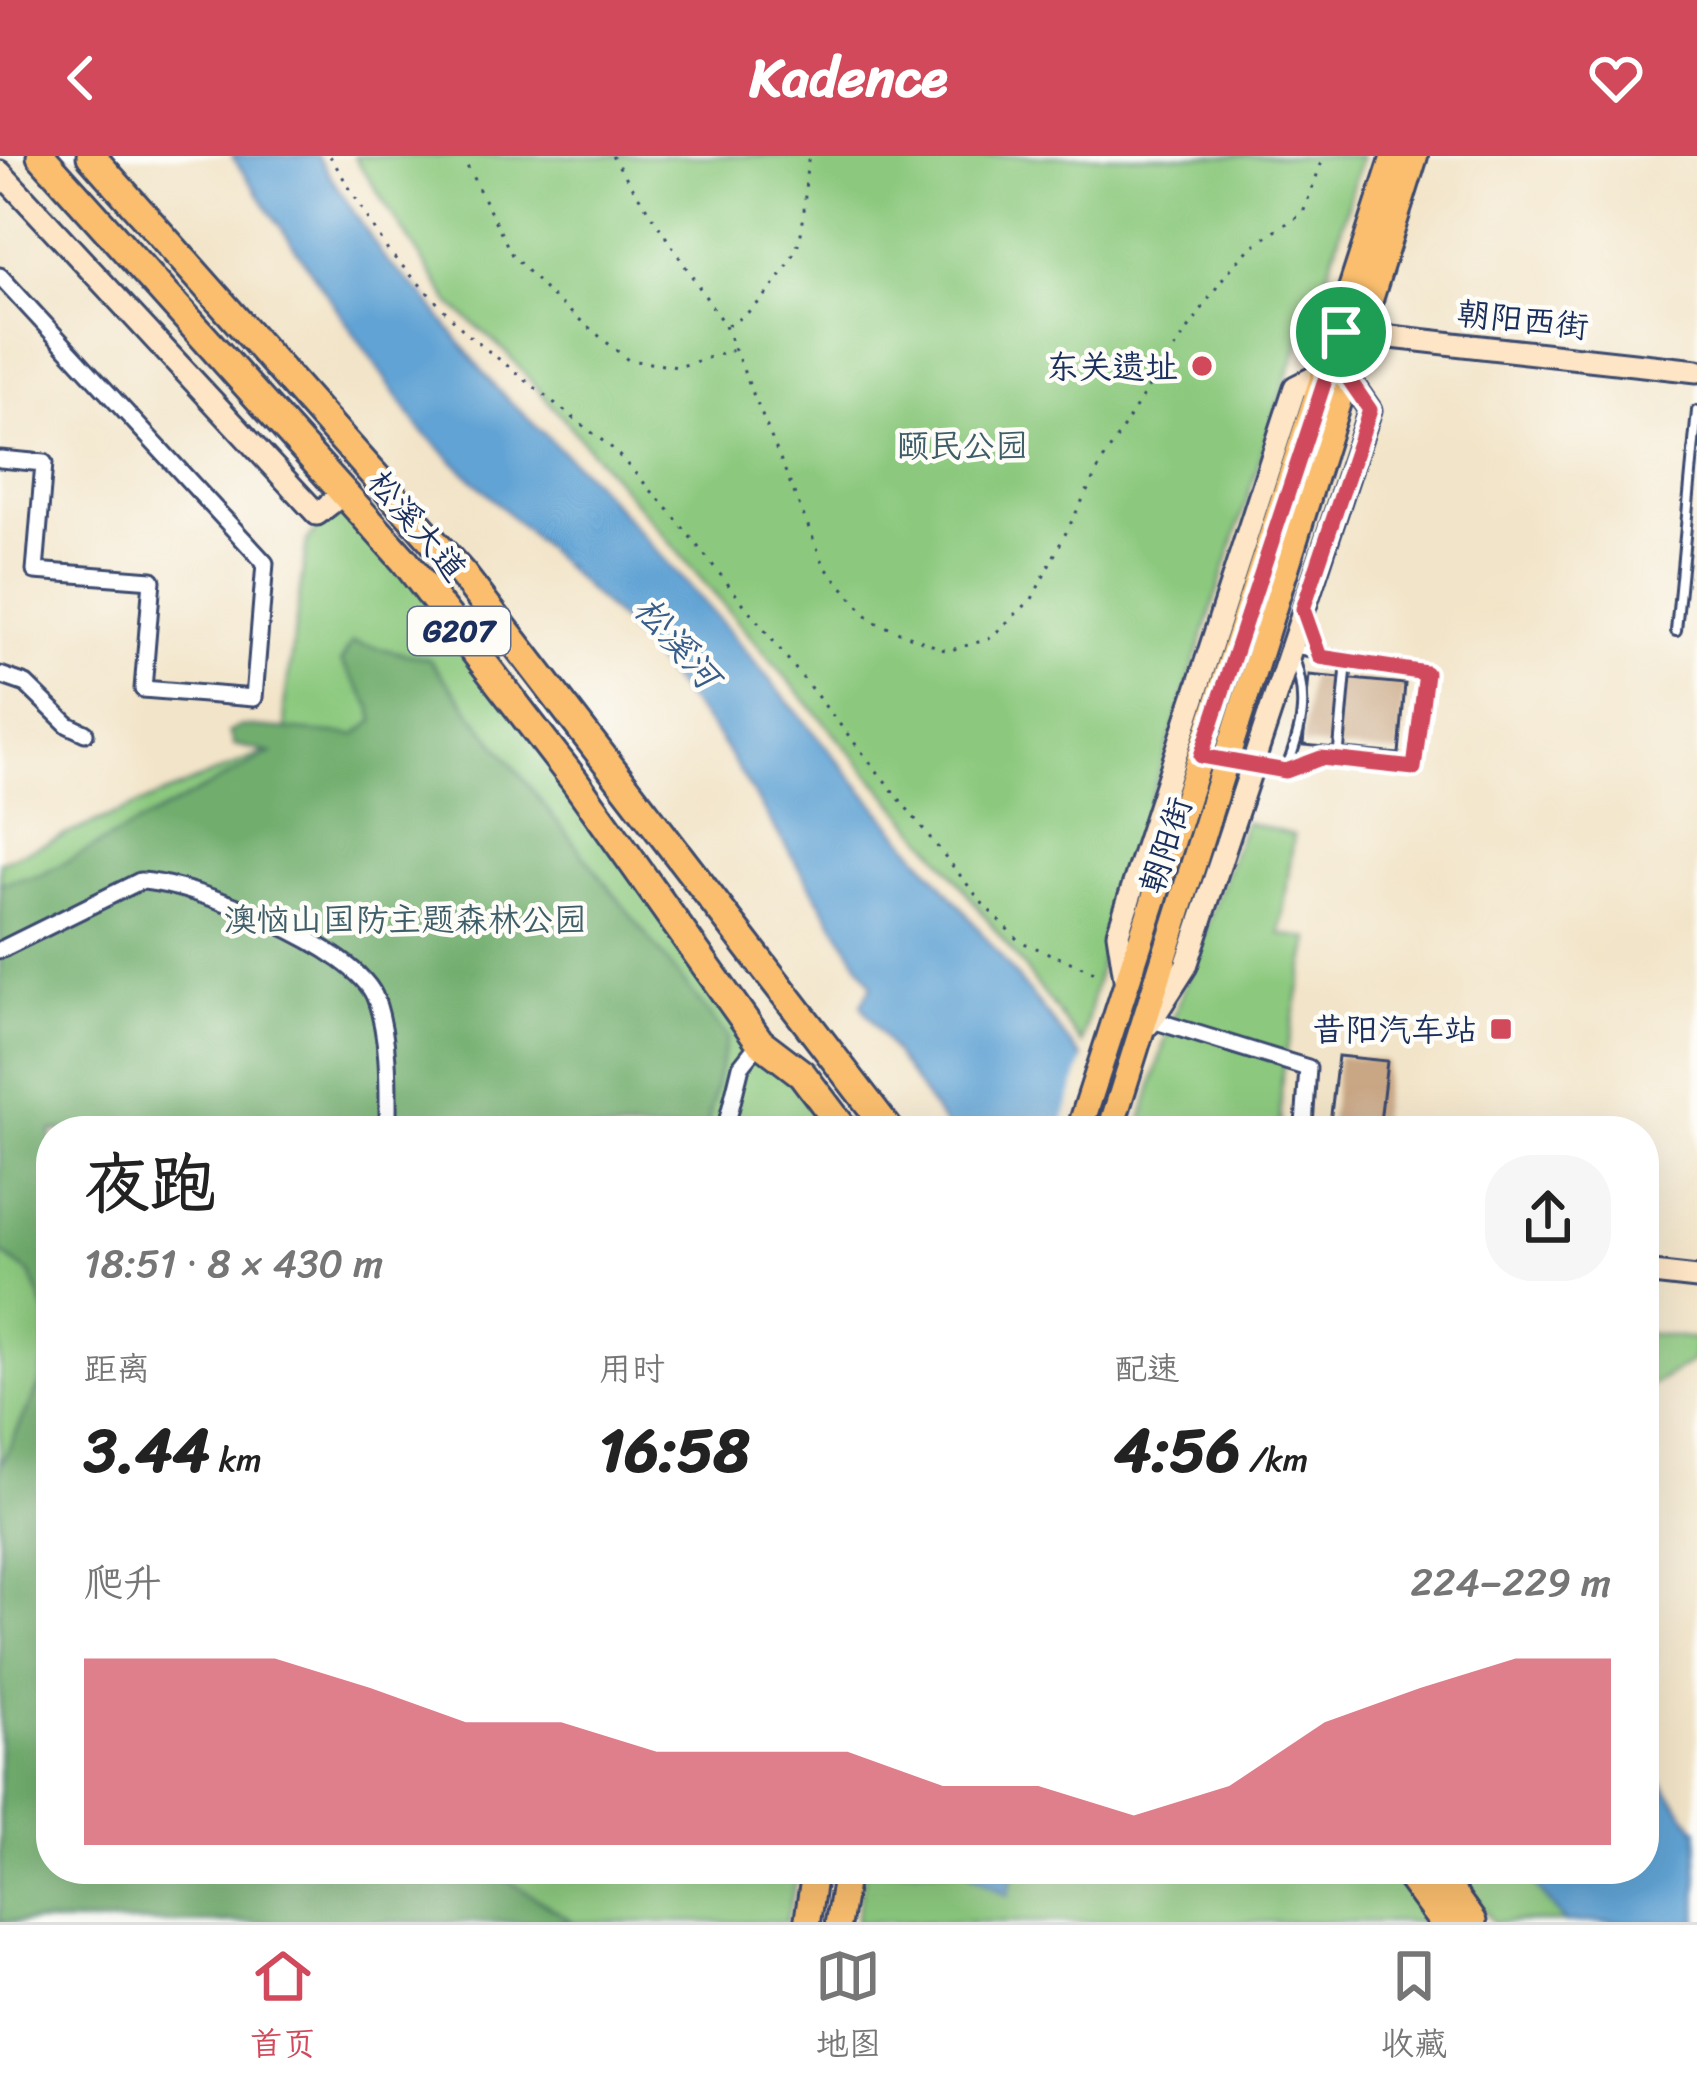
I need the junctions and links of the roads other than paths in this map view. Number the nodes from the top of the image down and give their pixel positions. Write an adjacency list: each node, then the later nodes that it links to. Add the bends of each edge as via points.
1 (41, 156): 12 (highway, 松溪大道 / G207)
2 (91, 156): 32 (highway, 松溪大道 / G207, via 463,575)
3 (1394, 156): 7 (main road, 朝阳街)
4 (1414, 156): 7 (main road, 朝阳街)
5 (0, 172): 12 (street, via 317,514)
6 (0, 276): 11 (street, via 265,563 254,698 143,689 152,580 35,571 44,463)
7 (1352, 333): 8 (street, 朝阳西街); 9 (main road, 朝阳街)
8 (1697, 371)
9 (1338, 375): 13 (main road, 朝阳街); 14 (street, via 1370,410); 23 (main road, 朝阳街); 26 (street, via 1295,387 1118,933)
10 (1697, 411): 16 (lane)
11 (0, 459)
12 (344, 493): 28 (highway, 松溪大道 / G207, via 574,780)
13 (1287, 572): 14 (main road); 23 (main road, 朝阳街)
14 (1313, 580): 15 (street)
15 (1303, 609): 17 (street); 18 (lane)
16 (1676, 631)
17 (1291, 648): 18 (lane); 23 (street); 24 (lane, via 1306,694)
18 (1320, 657): 19 (lane)
19 (1347, 661): 22 (lane); 22 (lane, via 1426,673 1414,768)
20 (0, 675): 21 (street, via 26,684)
21 (85, 733)
22 (1338, 760): 24 (lane)
23 (1226, 763): 24 (lane); 26 (main road, 朝阳街); 27 (main road, 朝阳街)
24 (1286, 771)
25 (0, 950): 29 (street, via 140,881 231,904 360,974 376,998)
26 (1126, 985): 33 (main road, 朝阳街)
27 (1145, 1026): 34 (main road, 朝阳街); 35 (street, via 1308,1068)
28 (760, 1042): 30 (street, via 741,1066); 31 (highway, 松溪大道 / G207, via 802,1074)
29 (388, 1116)
30 (729, 1116)
31 (833, 1116)
32 (878, 1116)
33 (1084, 1116)
34 (1115, 1116)
35 (1308, 1116)
36 (1659, 1274): 37 (street)
37 (1697, 1278)
38 (813, 1884): 42 (main road)
39 (845, 1884): 43 (main road)
40 (1415, 1884): 44 (highway)
41 (1445, 1884): 45 (highway)
42 (807, 1922)
43 (838, 1922)
44 (1443, 1922)
45 (1472, 1922)

